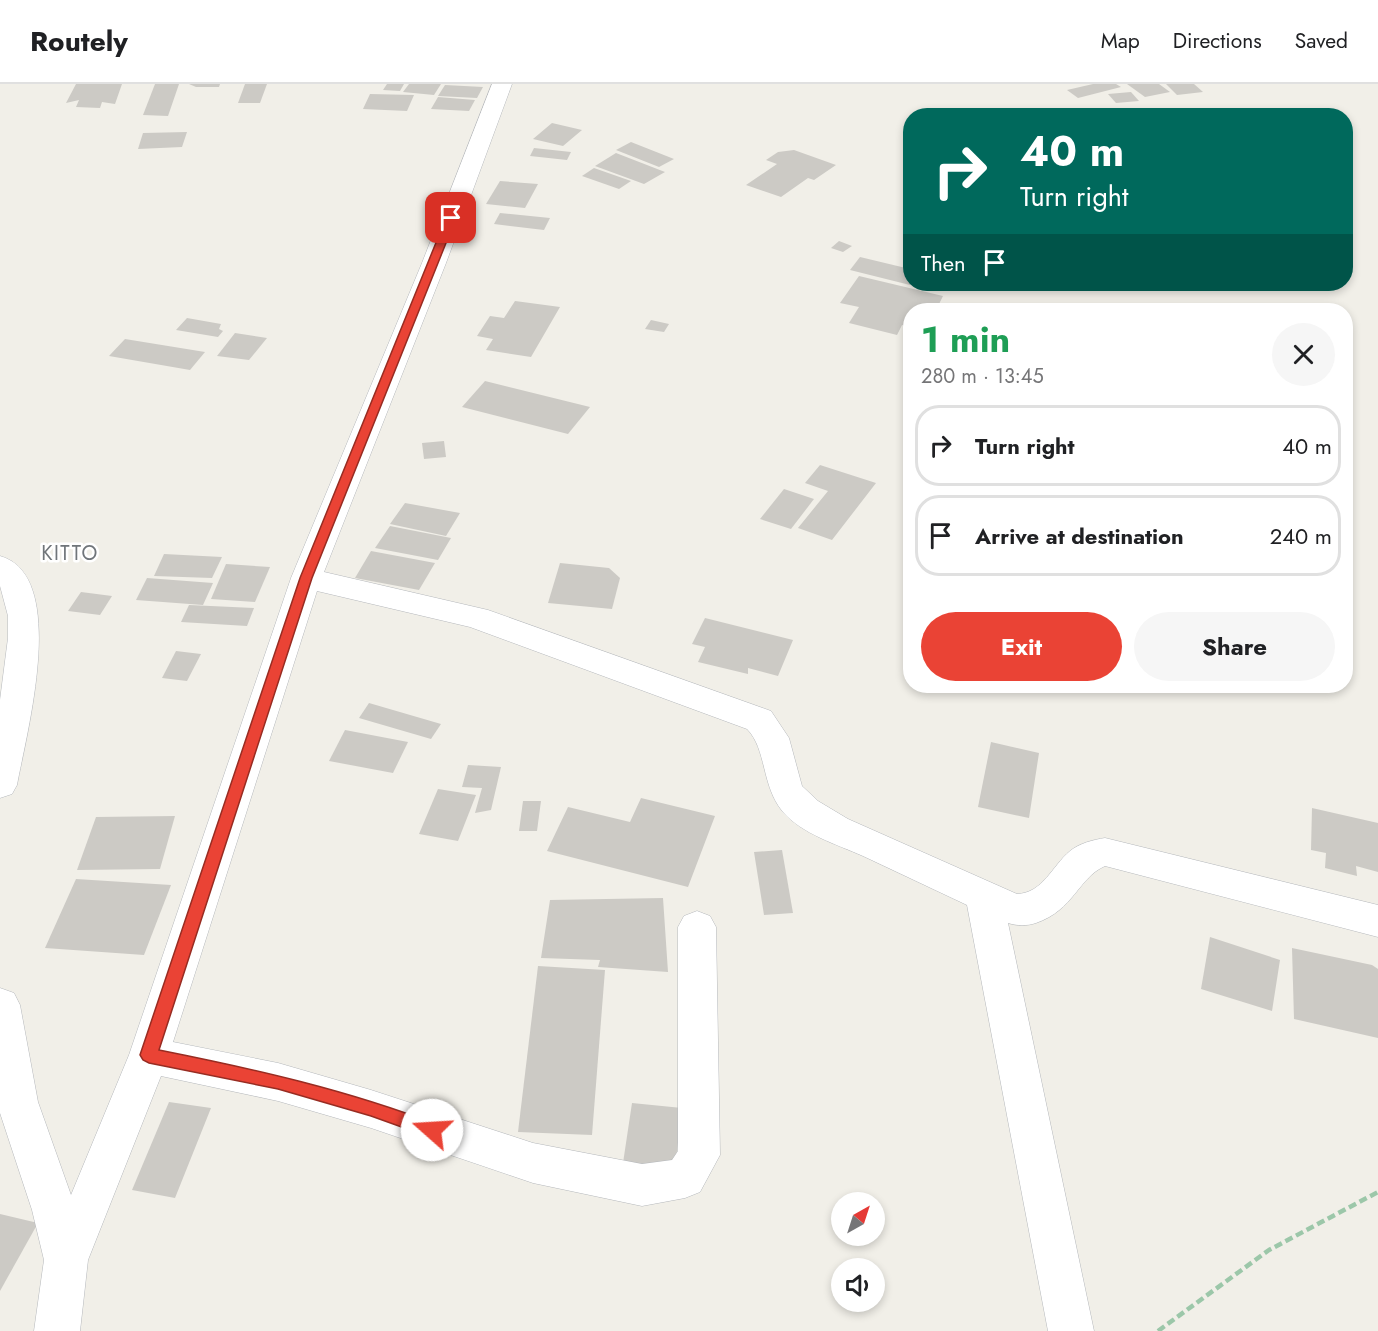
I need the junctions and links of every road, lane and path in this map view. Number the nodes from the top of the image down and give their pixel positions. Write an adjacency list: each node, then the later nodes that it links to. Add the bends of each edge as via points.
1 (502, 84): 3 (street)
2 (0, 566): 4 (street, via 20,598 25,641)
3 (306, 578): 5 (street, via 477,618 759,720 771,732 781,778 797,804 834,827); 9 (street)
4 (0, 785)
5 (984, 896): 6 (street, via 1026,912 1045,904 1088,857 1110,852); 13 (street)
6 (1378, 921)
7 (697, 927): 9 (street, via 699,1155 685,1178 642,1185 533,1163 371,1108 278,1082)
8 (0, 1005): 11 (street, via 17,1102 54,1210)
9 (149, 1055): 11 (street)
10 (1378, 1192): 14 (path, via 1269,1250)
11 (66, 1260): 12 (street)
12 (57, 1331)
13 (1071, 1331)
14 (1158, 1331)

